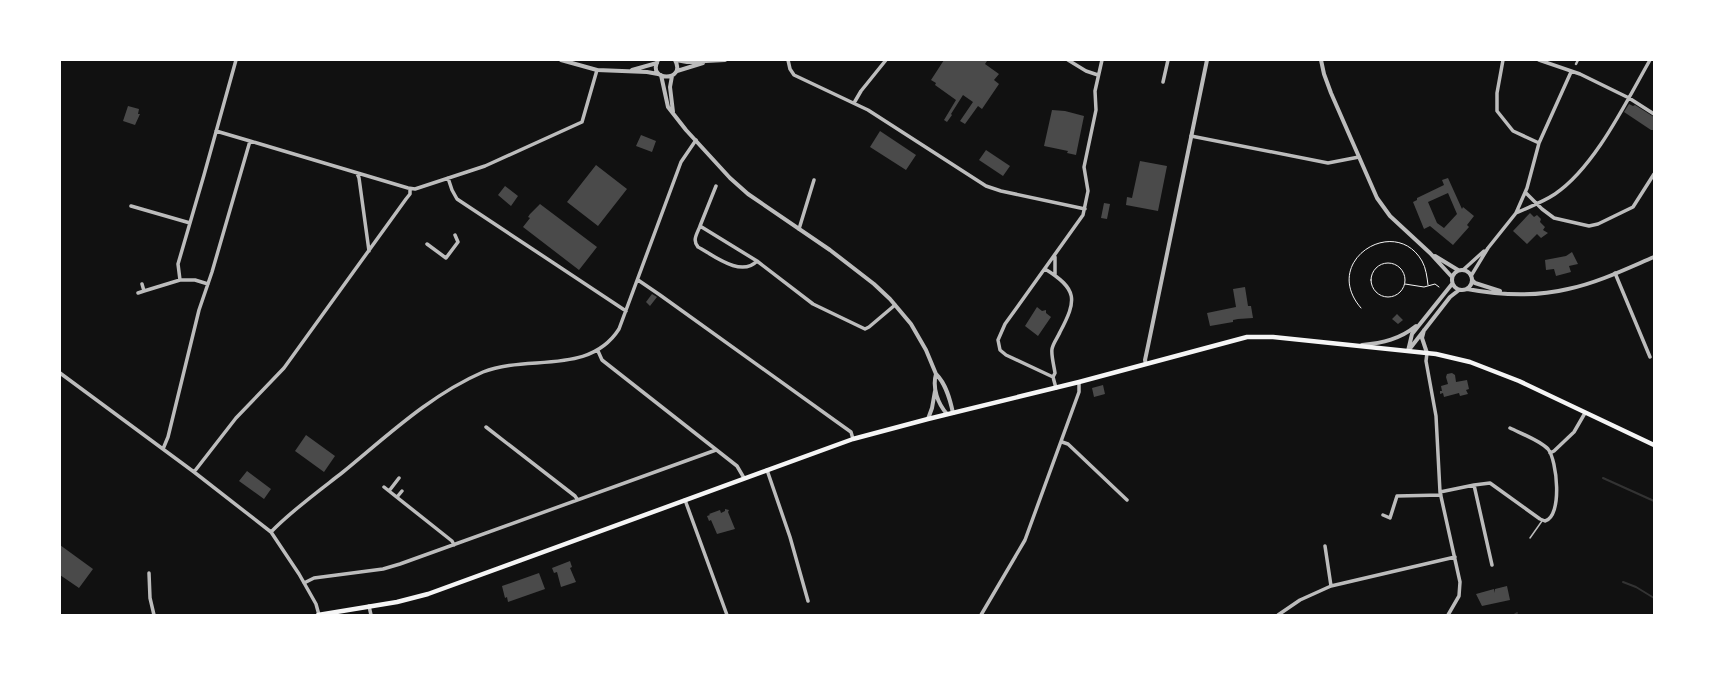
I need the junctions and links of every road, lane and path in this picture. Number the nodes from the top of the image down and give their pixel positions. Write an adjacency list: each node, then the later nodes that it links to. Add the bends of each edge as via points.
1 (236, 60): 31 (street)
2 (561, 60): 19 (street)
3 (676, 60): 17 (street); 21 (street)
4 (725, 60): 17 (street)
5 (788, 60): 28 (street, via 794,75)
6 (886, 60): 28 (street)
7 (1068, 60): 24 (street)
8 (1102, 60): 24 (street)
9 (1168, 60): 26 (street)
10 (1207, 60): 32 (street)
11 (1321, 60): 36 (street, via 1326,80)
12 (1503, 60): 35 (street, via 1497,93 1497,111 1513,131)
13 (1539, 60): 22 (street)
14 (1578, 60): 18 (street)
15 (1650, 60): 27 (street)
16 (657, 61): 20 (street); 23 (street, via 656,68)
17 (711, 62): 21 (street)
18 (1576, 64)
19 (597, 70): 20 (street); 39 (street, via 582,122 490,164)
20 (628, 71): 23 (street)
21 (677, 71): 25 (street)
22 (1571, 72): 27 (street); 35 (street)
23 (660, 75): 25 (street); 29 (street, via 668,107)
24 (1098, 75): 46 (street, via 1095,90 1096,110 1084,167 1089,187)
25 (672, 76): 29 (street, via 670,92)
26 (1163, 82)
27 (1629, 98): 30 (street); 44 (street, via 1600,145 1577,174 1555,194)
28 (854, 103): 46 (street, via 986,186)
29 (674, 114): 33 (street)
30 (1654, 114)
31 (216, 131): 34 (street); 48 (street)
32 (1192, 136): 36 (street, via 1328,163); 89 (street, via 1146,353)
33 (696, 140): 50 (street, via 739,187); 67 (street, via 681,162)
34 (250, 141): 37 (street); 69 (street)
35 (1539, 143): 43 (street)
36 (1359, 157): 55 (street, via 1383,208)
37 (357, 172): 42 (street); 54 (street)
38 (1654, 174): 44 (street, via 1633,207 1592,226 1554,218)
39 (448, 178): 42 (street); 81 (street, via 458,199)
40 (814, 180): 50 (street)
41 (716, 186): 49 (street)
42 (410, 189): 54 (street, via 410,194)
43 (1526, 193): 44 (street); 47 (street)
44 (1537, 203): 47 (street)
45 (131, 206): 48 (street)
46 (1085, 208): 56 (street, via 1082,217)
47 (1516, 213): 53 (street)
48 (190, 223): 66 (street, via 178,264)
49 (700, 226): 58 (street); 58 (street, via 695,238 698,247 735,267 748,267)
50 (799, 229): 79 (street, via 866,277)
51 (455, 235): 52 (street, via 458,242 446,258)
52 (426, 244)
53 (1488, 248): 61 (street); 65 (street)
54 (369, 251): 109 (street, via 284,368 236,418)
55 (1430, 253): 60 (street); 64 (street)
56 (1056, 254): 59 (street); 63 (street)
57 (1654, 257): 62 (street)
58 (757, 261): 79 (street, via 813,304 862,328 869,327)
59 (1045, 269): 63 (street); 92 (street, via 1012,315 998,340 1000,350 1004,354)
60 (1458, 270): 61 (street); 64 (street)
61 (1463, 270): 65 (street)
62 (1615, 273): 77 (street, via 1566,290 1531,294); 88 (street)
63 (1055, 275): 92 (street, via 1070,292 1073,305 1052,349)
64 (1452, 277): 71 (street)
65 (1472, 278): 74 (street); 77 (street, via 1475,283)
66 (180, 280): 69 (street, via 195,280); 76 (street)
67 (638, 280): 81 (street); 102 (street, via 851,432)
68 (142, 284): 76 (street)
69 (208, 284): 105 (street)
70 (1405, 284): 70 (path, via 1396,296 1386,298 1374,291 1371,277 1379,266 1392,263 1402,270); 72 (path, via 1424,287)
71 (1452, 284): 75 (street); 82 (street)
72 (1428, 285): 73 (path, via 1434,284); 80 (path, via 1425,267 1411,249 1390,242 1370,246 1358,255 1351,266 1350,289)
73 (1439, 287)
74 (1467, 289): 75 (street); 77 (street)
75 (1459, 290): 83 (street, via 1450,297)
76 (144, 291): 78 (street)
77 (1505, 292)
78 (138, 293)
79 (895, 305): 91 (street, via 921,341)
80 (1361, 308)
81 (626, 310): 85 (street, via 615,335)
82 (1422, 322): 84 (street, via 1408,332 1384,342); 86 (street, via 1410,339)
83 (1424, 329): 86 (street); 87 (street, via 1422,338)
84 (1354, 346): 86 (main road); 89 (main road, via 1254,336)
85 (598, 351): 106 (street, via 607,364); 123 (street, via 578,358 496,368 454,388 408,418)
86 (1408, 351): 87 (main road)
87 (1427, 353): 97 (main road, via 1470,362 1519,381); 116 (street, via 1426,361 1436,416)
88 (1650, 357)
89 (1146, 364): 93 (main road)
90 (60, 373): 105 (street)
91 (936, 374): 94 (street); 96 (street, via 949,397)
92 (1054, 377): 95 (street)
93 (1079, 382): 95 (main road); 103 (street, via 1079,392)
94 (936, 387): 98 (street, via 939,403); 99 (street)
95 (1056, 388): 96 (main road)
96 (953, 413): 98 (main road)
97 (1585, 413): 104 (main road); 107 (street, via 1574,432)
98 (947, 414): 99 (main road)
99 (928, 419): 102 (main road)
100 (486, 427): 118 (street)
101 (1510, 428): 107 (street, via 1545,447)
102 (853, 439): 108 (main road)
103 (1062, 442): 120 (street, via 1068,444); 138 (street, via 1025,540)
104 (1654, 445)
105 (163, 449): 109 (street)
106 (716, 450): 111 (street, via 737,466); 118 (street)
107 (1550, 453): 122 (street, via 1556,482 1555,508 1550,518)
108 (767, 470): 111 (main road); 132 (street)
109 (194, 472): 123 (street)
110 (399, 478): 114 (street)
111 (744, 478): 119 (main road)
112 (1474, 485): 116 (street); 122 (street, via 1490,483); 128 (street)
113 (384, 487): 114 (street)
114 (389, 491): 117 (street)
115 (402, 491): 117 (street)
116 (1441, 493): 121 (street, via 1396,496 1390,518); 127 (street)
117 (397, 498): 125 (street)
118 (577, 499): 125 (street)
119 (685, 500): 133 (main road, via 428,594); 137 (street)
120 (1127, 500)
121 (1383, 515)
122 (1542, 521): 124 (lane)
123 (271, 532): 130 (street)
124 (1530, 538)
125 (454, 545): 130 (street, via 393,566 314,578)
126 (1325, 546): 131 (street)
127 (1455, 557): 131 (street); 140 (street, via 1461,587 1457,602)
128 (1492, 565)
129 (149, 573): 134 (street)
130 (304, 583): 135 (street, via 316,604)
131 (1331, 586): 139 (street, via 1300,600)
132 (808, 601)
133 (369, 606): 135 (main road); 136 (street)
134 (154, 615)
135 (318, 615)
136 (371, 615)
137 (727, 615)
138 (981, 615)
139 (1278, 615)
140 (1448, 615)

